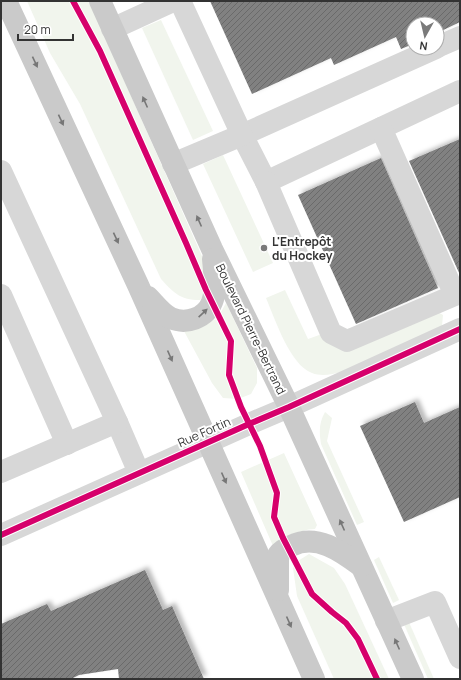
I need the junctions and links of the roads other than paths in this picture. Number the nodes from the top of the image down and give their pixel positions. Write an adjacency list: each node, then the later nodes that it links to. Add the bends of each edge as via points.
1 (6, 1): 16 (main road, one-way to 16)
2 (100, 1): 5 (main road, Boulevard Pierre-Bertrand)
3 (173, 1): 5 (street)
4 (180, 1): 11 (street)
5 (112, 29): 12 (main road, Boulevard Pierre-Bertrand, one-way to 5)
6 (460, 37): 7 (street)
7 (445, 44)
8 (418, 56): 11 (street)
9 (460, 91): 10 (street)
10 (381, 128): 14 (street); 18 (street)
11 (242, 135): 12 (street); 14 (street)
12 (173, 164): 15 (main road, Boulevard Pierre-Bertrand, one-way to 12)
13 (1, 171): 21 (street)
14 (266, 182): 18 (street, via 331,333 347,341)
15 (212, 249): 16 (main road, one-way to 15, via 171,318 196,318 213,300); 20 (main road, Boulevard Pierre-Bertrand)
16 (138, 285): 22 (main road, one-way to 22)
17 (1, 295): 23 (street)
18 (458, 301)
19 (460, 329): 20 (street, Rue Fortin)
20 (289, 407): 22 (street, Rue Fortin); 27 (main road, Boulevard Pierre-Bertrand, one-way to 20)
21 (117, 422): 23 (street); 25 (street)
22 (208, 443): 25 (street, Rue Fortin); 28 (main road, one-way to 28)
23 (67, 444): 24 (street)
24 (1, 472)
25 (139, 473): 26 (street, Rue Fortin)
26 (1, 535)
27 (361, 566): 28 (main road, via 326,545 311,542 296,544 278,555); 29 (main road, Boulevard Pierre-Bertrand)
28 (278, 600): 31 (main road, one-way to 31)
29 (386, 621): 30 (street, via 435,602); 32 (main road, Boulevard Pierre-Bertrand, one-way to 29)
30 (460, 658)
31 (314, 679)
32 (413, 679)

